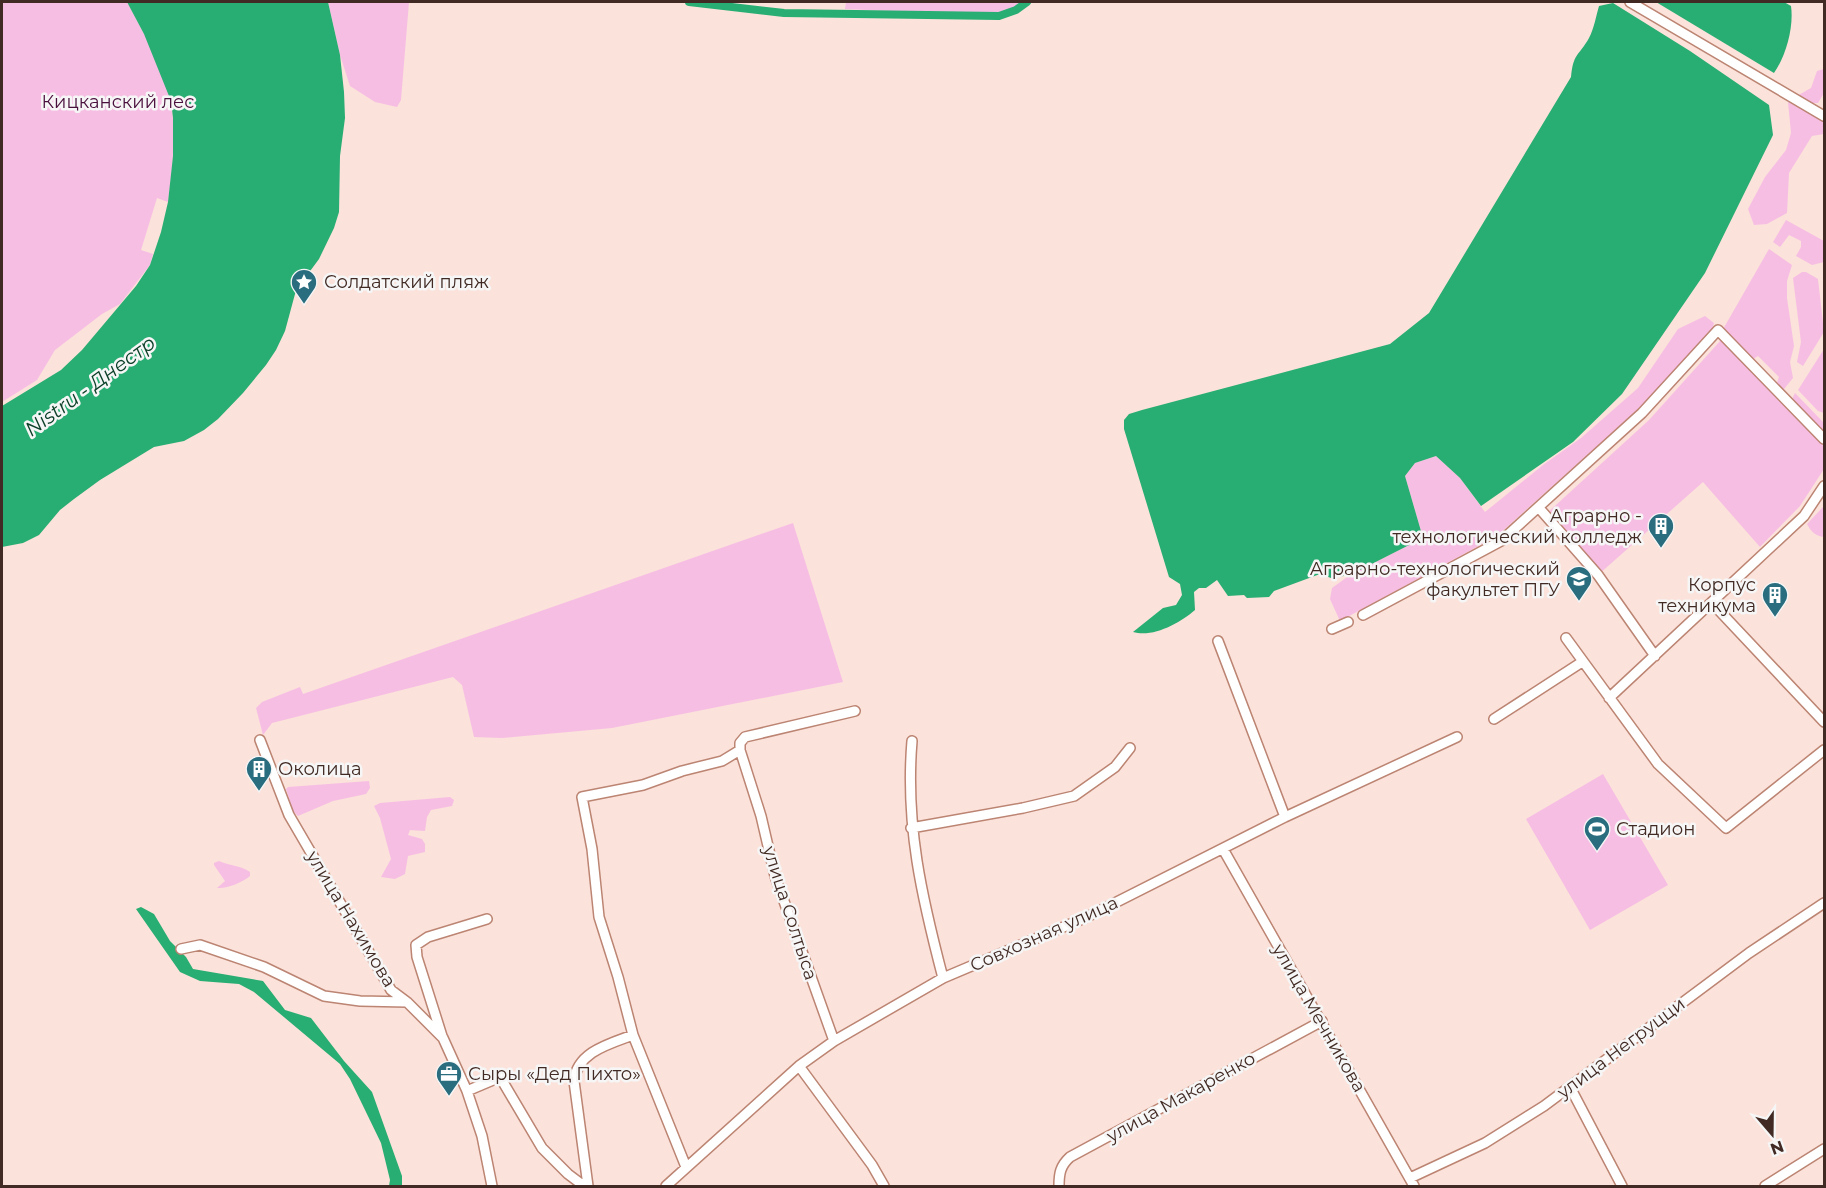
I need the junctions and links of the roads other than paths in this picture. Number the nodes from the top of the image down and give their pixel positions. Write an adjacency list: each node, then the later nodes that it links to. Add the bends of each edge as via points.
1 (1629, 2): 2 (street)
2 (1824, 116)
3 (1824, 439): 5 (street, via 1718,330 1642,413)
4 (1824, 486): 6 (street, via 1804,516)
5 (1539, 508): 7 (street, via 1501,541); 12 (street, via 1598,575)
6 (1712, 603): 12 (street); 17 (street)
7 (1363, 615)
8 (1348, 622): 9 (street)
9 (1332, 629)
10 (1566, 638): 13 (street)
11 (1218, 641): 24 (street)
12 (1655, 656): 14 (street)
13 (1582, 662): 14 (street); 16 (street)
14 (1610, 698): 23 (street, via 1658,764 1726,828)
15 (855, 711): 22 (street, via 745,737)
16 (1494, 719)
17 (1824, 722)
18 (1457, 737): 24 (street, Совхозная улица)
19 (260, 740): 31 (street, улица Нахимова, via 289,815 391,990)
20 (912, 741): 25 (street)
21 (1130, 748): 25 (street, via 1115,767 1074,796)
22 (740, 750): 33 (street, via 722,761 643,785 582,796 599,917); 35 (street, улица Солтыса, via 775,876)
23 (1824, 750)
24 (1285, 817): 26 (street, Совхозная улица)
25 (911, 828): 30 (street, via 924,908)
26 (1223, 849): 30 (street, Совхозная улица, via 1087,917); 32 (street, улица Мечникова)
27 (1824, 903): 37 (street, улица Негруцци, via 1749,953)
28 (488, 919): 34 (street, via 428,937 416,945)
29 (181, 949): 31 (street, via 200,945 264,967 324,996)
30 (943, 978): 35 (street, Совхозная улица)
31 (407, 1002): 34 (street, улица Нахимова)
32 (1322, 1021): 41 (street, улица Мечникова); 46 (street, улица Макаренко, via 1070,1157 1059,1172)
33 (633, 1035): 40 (street); 43 (street, via 591,1053 575,1071)
34 (442, 1038): 38 (street, улица Нахимова)
35 (834, 1041): 36 (street, Совхозная улица)
36 (799, 1066): 40 (street, Совхозная улица); 45 (street)
37 (1570, 1087): 41 (street, улица Негруцци, via 1485,1143); 47 (street)
38 (467, 1091): 42 (street, улица Нахимова, via 482,1136); 43 (street, via 500,1077 542,1148)
39 (1824, 1149): 48 (street)
40 (686, 1167): 44 (street, Совхозная улица)
41 (1412, 1182)
42 (492, 1186)
43 (586, 1186)
44 (666, 1186)
45 (884, 1186)
46 (1059, 1186)
47 (1622, 1186)
48 (1765, 1186)

